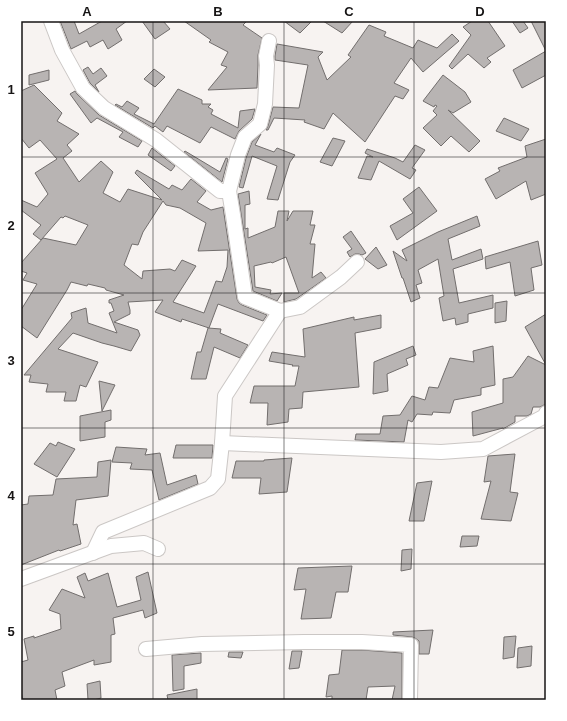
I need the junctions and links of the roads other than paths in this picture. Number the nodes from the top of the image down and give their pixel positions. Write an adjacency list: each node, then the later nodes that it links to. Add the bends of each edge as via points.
1 (52, 21): 3 (street, via 62,50 83,88 104,108 156,140 220,191)
2 (269, 41): 3 (street, via 266,56 265,104 260,124 245,137)
3 (228, 191): 5 (street, via 245,297)
4 (357, 262): 5 (street, via 300,307)
5 (280, 311): 7 (street, via 226,396)
6 (546, 413): 7 (street, via 545,416 483,449 441,452)
7 (222, 443): 9 (street, via 218,479 210,488 104,532)
8 (158, 549): 9 (street, via 144,543 111,546)
9 (93, 553): 10 (street)
10 (21, 579)
11 (146, 649): 12 (street, via 202,644 304,642 411,645)
12 (410, 700)

